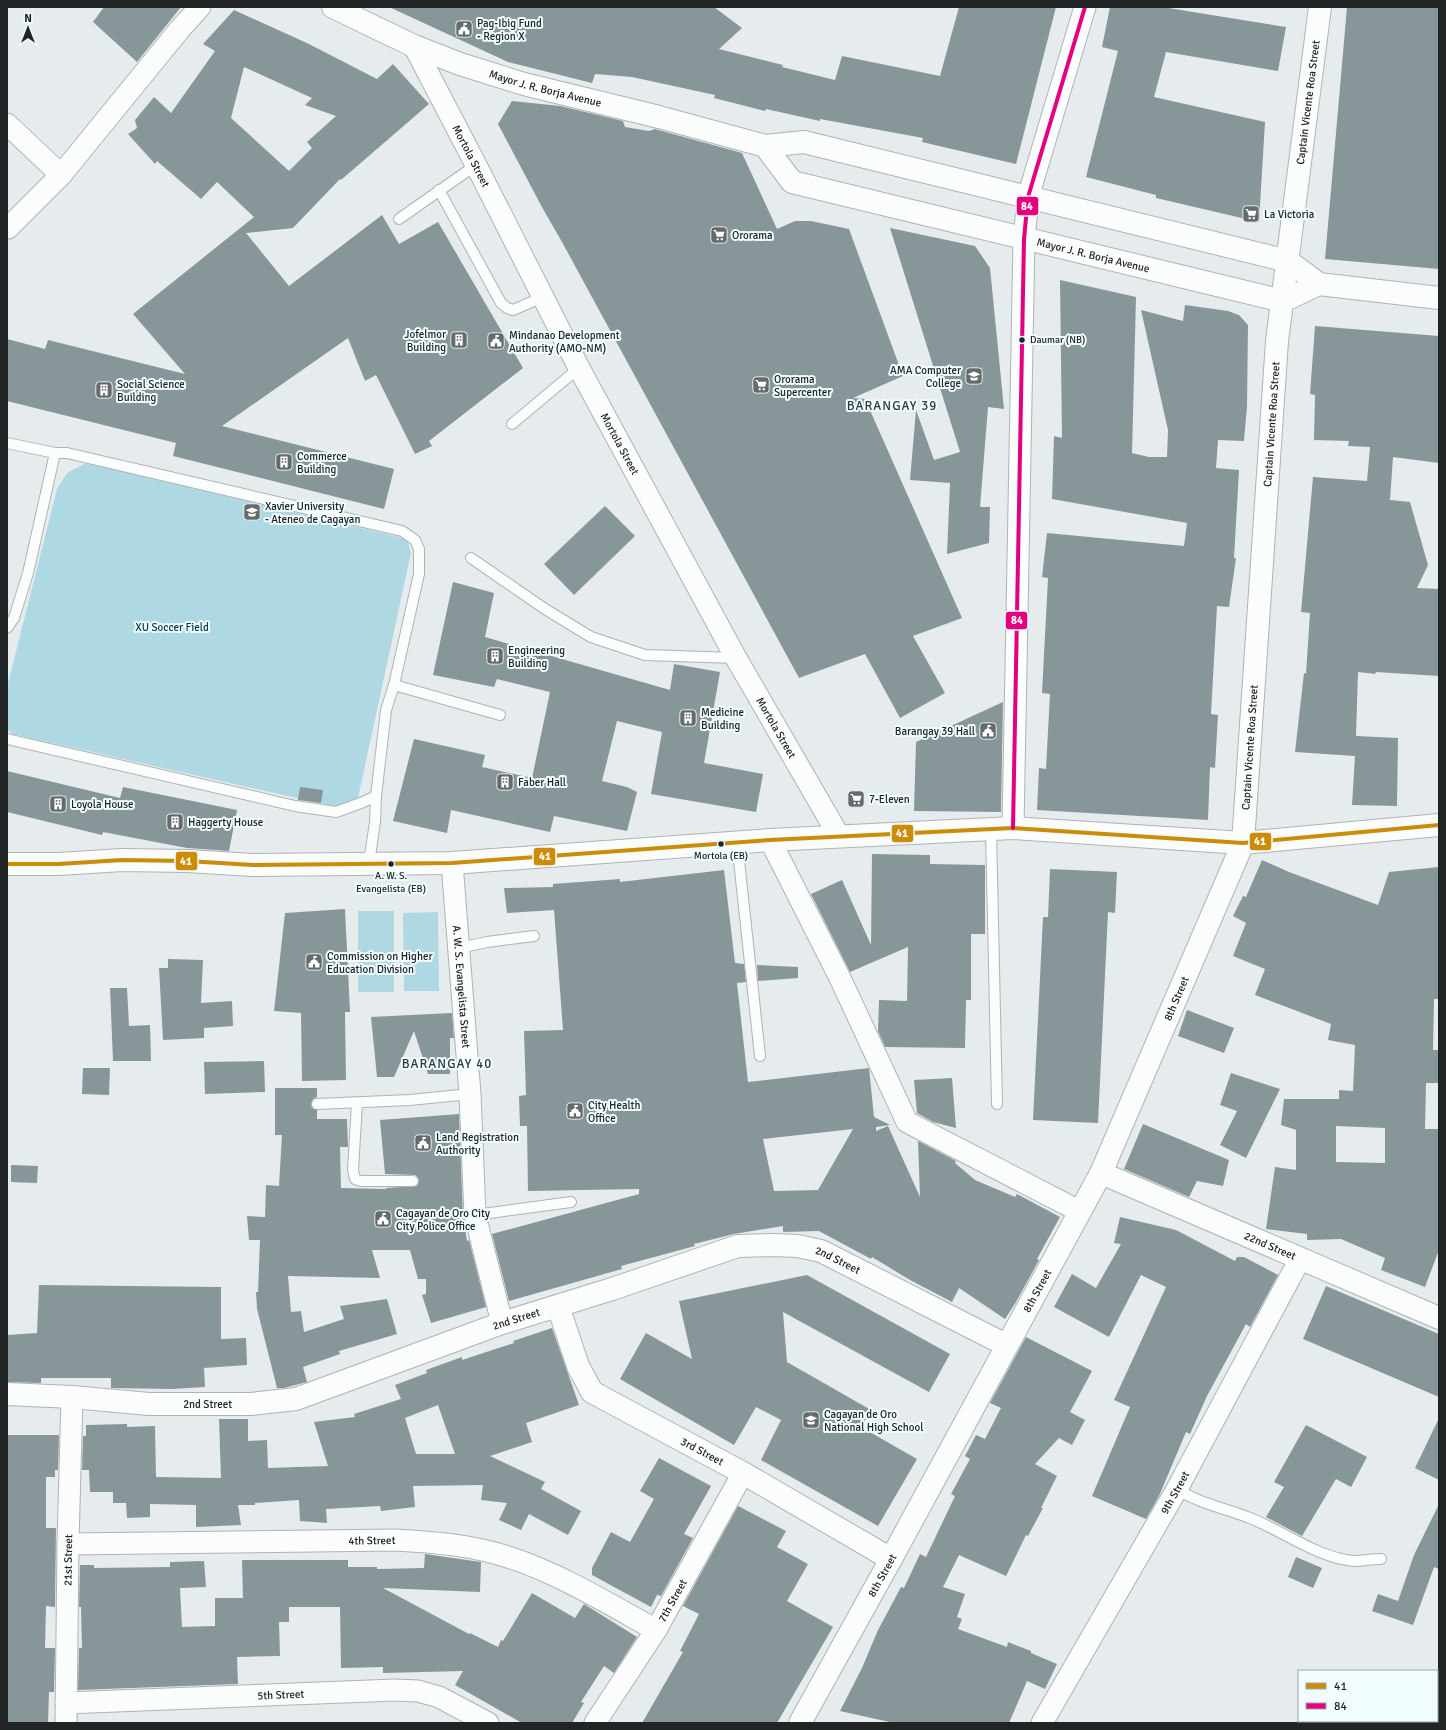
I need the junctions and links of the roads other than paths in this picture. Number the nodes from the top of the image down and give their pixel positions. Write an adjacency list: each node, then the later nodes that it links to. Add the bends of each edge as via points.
1 (200, 7): 9 (street)
2 (333, 7): 5 (street, Mayor J. R. Borja Avenue)
3 (1085, 7): 11 (street)
4 (1320, 7): 15 (street, Captain Vicente Roa Street)
5 (414, 46): 7 (street, Mayor J. R. Borja Avenue, via 524,84); 8 (street, Mortola Street)
6 (7, 124): 9 (street)
7 (765, 146): 11 (street, Mayor J. R. Borja Avenue, via 804,142); 14 (street, Mayor J. R. Borja Avenue, via 792,182)
8 (476, 165): 10 (lane); 17 (street, Mortola Street)
9 (61, 175): 13 (street)
10 (439, 190): 12 (lane); 17 (lane, via 501,303 513,310)
11 (1028, 197): 14 (street); 15 (street, Mayor J. R. Borja Avenue)
12 (399, 220)
13 (8, 228)
14 (1024, 239): 19 (street, Mayor J. R. Borja Avenue); 32 (street)
15 (1288, 261): 16 (street, Mayor J. R. Borja Avenue); 19 (street, Captain Vicente Roa Street)
16 (1319, 284): 18 (street, Mayor J. R. Borja Avenue); 19 (street)
17 (543, 297): 20 (street, Mortola Street)
18 (1439, 298)
19 (1282, 301): 36 (street, Captain Vicente Roa Street, via 1277,341)
20 (579, 368): 21 (lane); 26 (street, Mortola Street)
21 (512, 424)
22 (7, 443): 23 (lane)
23 (55, 453): 25 (lane, via 28,573 14,618); 27 (lane, via 67,453 402,531 415,540 420,549 420,574)
24 (471, 558): 26 (lane, via 591,637 645,655)
25 (7, 628)
26 (736, 658): 33 (street, Mortola Street)
27 (394, 685): 28 (lane); 30 (lane, via 386,710)
28 (500, 715)
29 (7, 739): 30 (lane, via 316,809 336,812)
30 (376, 796): 37 (lane)
31 (1439, 825): 36 (street)
32 (1002, 829): 33 (street); 36 (street); 46 (lane)
33 (839, 836): 34 (street)
34 (770, 840): 35 (street); 50 (street, via 840,978 907,1122)
35 (737, 842): 38 (street); 42 (lane)
36 (1243, 843): 47 (street, 8th Street)
37 (369, 863): 38 (street); 39 (street, via 253,865 122,860)
38 (452, 863): 41 (street, A. W. S. Evangelista Street)
39 (7, 864)
40 (534, 936): 41 (lane)
41 (459, 948): 43 (street, A. W. S. Evangelista Street)
42 (760, 1056)
43 (470, 1094): 44 (lane); 51 (street, A. W. S. Evangelista Street)
44 (357, 1103): 45 (lane); 48 (lane, via 352,1170 355,1178 361,1182)
45 (317, 1104)
46 (997, 1104)
47 (1101, 1173): 50 (street, 8th Street); 52 (street, 22nd Street)
48 (412, 1182)
49 (570, 1202): 51 (lane)
50 (1079, 1211): 56 (street, 8th Street)
51 (475, 1214): 55 (street, A. W. S. Evangelista Street)
52 (1300, 1259): 54 (street, 22nd Street); 60 (street, 9th Street)
53 (558, 1306): 55 (street, 2nd Street); 56 (street, 2nd Street, via 738,1246 798,1246 821,1251); 59 (street, 3rd Street, via 578,1366 592,1392)
54 (1439, 1318)
55 (502, 1323): 58 (street, 2nd Street, via 296,1399 251,1404 149,1404)
56 (1006, 1345): 62 (street, 8th Street)
57 (7, 1394): 58 (street, 2nd Street)
58 (72, 1397): 61 (street, 21st Street)
59 (743, 1474): 62 (street, 3rd Street); 64 (street, 7th Street)
60 (1177, 1489): 63 (lane, via 1190,1497 1276,1529 1325,1555 1354,1561); 69 (street, 9th Street)
61 (68, 1544): 64 (street, 4th Street, via 394,1540 439,1542 511,1558 552,1573); 65 (street, 21st Street)
62 (891, 1559): 68 (street, 8th Street)
63 (1381, 1559)
64 (656, 1630): 67 (street, 7th Street)
65 (66, 1713): 66 (street, 5th Street, via 395,1690 418,1691 439,1697)
66 (488, 1723)
67 (595, 1723)
68 (800, 1723)
69 (1042, 1723)

